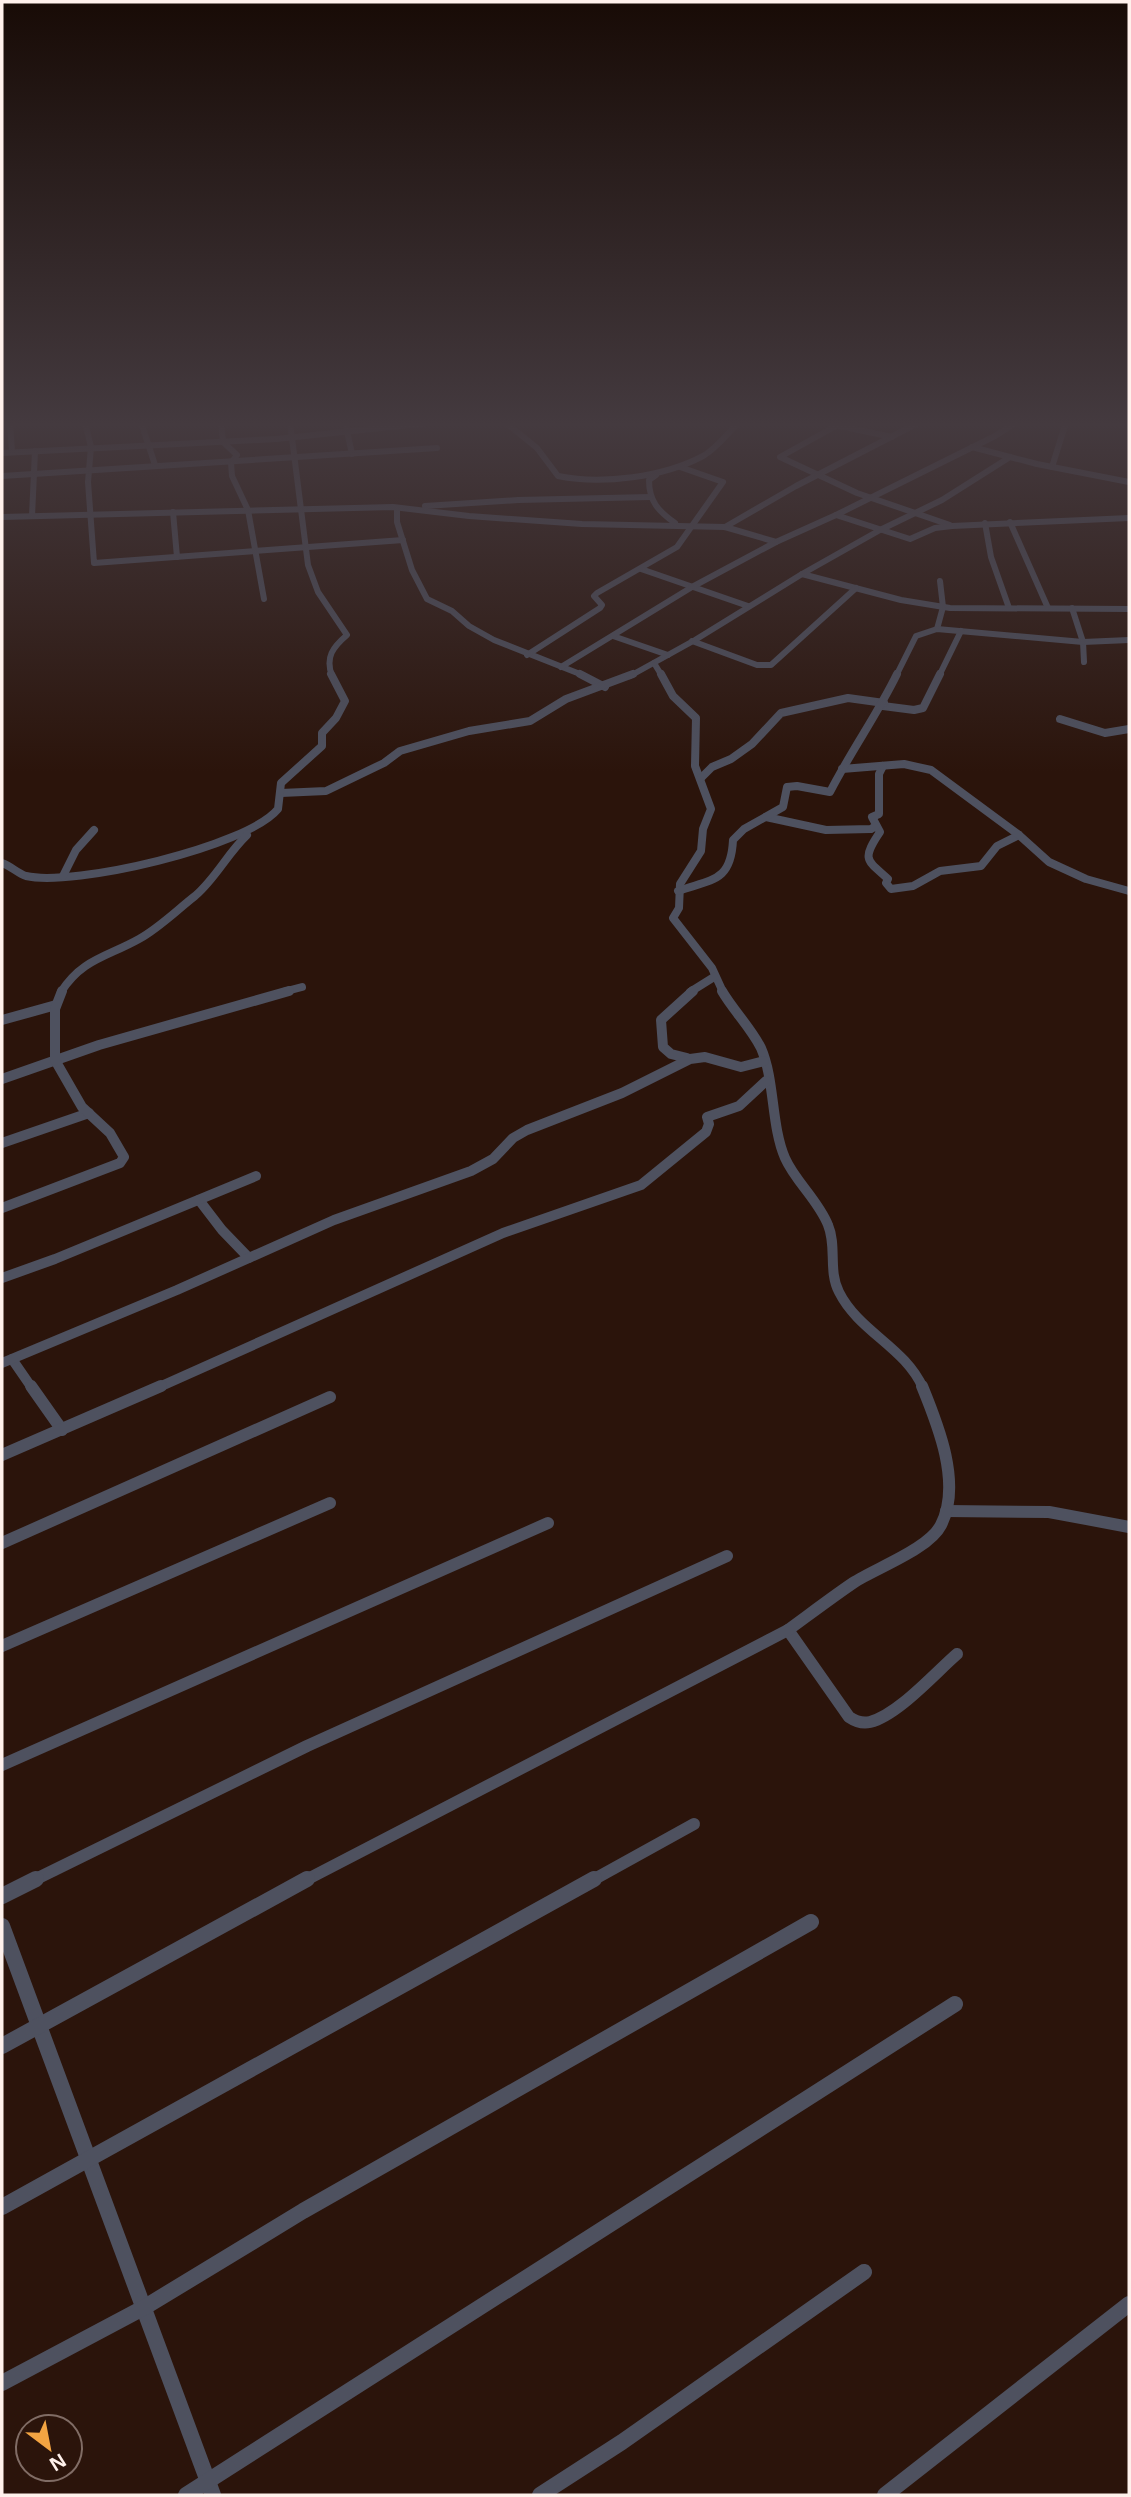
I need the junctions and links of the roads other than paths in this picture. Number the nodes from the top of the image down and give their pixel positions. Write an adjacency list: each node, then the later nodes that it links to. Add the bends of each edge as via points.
1 (92, 539): 15 (street, via 94,564)
2 (175, 539): 15 (street)
3 (253, 539): 14 (street)
4 (303, 539): 13 (street)
5 (683, 539): 16 (street)
6 (764, 539): 12 (street)
7 (783, 539): 12 (street)
8 (865, 539): 17 (street)
9 (988, 539): 24 (street)
10 (1017, 539): 25 (street)
11 (403, 540): 13 (street); 34 (street, via 427,599)
12 (776, 542): 19 (street)
13 (304, 549): 14 (street); 46 (street, via 318,592 347,635 331,649 328,663 345,701 322,733 321,746 281,783)
14 (255, 552): 15 (street); 21 (street)
15 (177, 558)
16 (641, 569): 19 (street); 34 (street, via 597,593 594,596 600,608)
17 (802, 574): 20 (street); 22 (street)
18 (940, 581): 23 (street)
19 (692, 587): 22 (street); 30 (street)
20 (856, 588): 23 (street); 32 (street, via 771,664 757,665)
21 (264, 599)
22 (748, 606): 32 (street)
23 (943, 607): 24 (street); 28 (street)
24 (1009, 608): 25 (street)
25 (1048, 608): 26 (street)
26 (1072, 608): 27 (street); 33 (street)
27 (1129, 609)
28 (937, 629): 29 (street); 40 (street, via 916,636)
29 (961, 631): 33 (street); 40 (street, via 923,708)
30 (613, 636): 35 (street); 38 (street)
31 (1129, 640): 33 (street)
32 (692, 641): 35 (street)
33 (1083, 642): 36 (street)
34 (527, 655): 38 (street)
35 (668, 655): 37 (street)
36 (1084, 662)
37 (654, 663): 39 (street); 45 (street, via 673,696 696,718 693,754)
38 (561, 667): 39 (street)
39 (605, 687): 46 (street, via 566,699 530,721 459,733 400,751 326,791)
40 (883, 705): 44 (street); 45 (street, via 848,698 781,713 752,744)
41 (1060, 719): 42 (street, via 1094,732)
42 (1129, 729)
43 (883, 766): 44 (street); 48 (street, via 879,814 872,817); 51 (street, via 904,764 931,770)
44 (842, 769): 47 (street, via 830,792 787,788 783,807)
45 (701, 778): 54 (street, via 711,808 701,851)
46 (281, 793): 50 (street, via 282,803 275,813)
47 (766, 817): 48 (street, via 827,830); 54 (street, via 733,840 734,857 724,875)
48 (876, 826): 51 (street, via 880,832 870,864 885,875 891,889 912,886 940,871 981,866 997,846)
49 (94, 830): 53 (street, via 76,850)
50 (254, 830): 53 (street, via 178,856); 58 (street, via 230,851 214,878 169,917 141,938 72,975)
51 (1019, 835): 55 (street, via 1062,870)
52 (2, 863): 53 (street, via 26,876)
53 (63, 876)
54 (678, 891): 56 (street, via 679,908 673,918)
55 (1129, 891)
56 (714, 976): 60 (street, via 683,997 661,1020 660,1044 674,1057); 62 (street, via 752,1033)
57 (302, 987): 61 (street)
58 (57, 1005): 59 (street); 61 (street)
59 (2, 1020)
60 (690, 1059): 62 (street, via 705,1057 741,1067); 70 (street, via 622,1093 527,1130 471,1171 334,1220)
61 (55, 1060): 63 (street); 65 (street)
62 (764, 1061): 64 (street)
63 (2, 1079)
64 (766, 1081): 74 (street, via 739,1106 707,1117 706,1132 641,1185 503,1233); 77 (street, via 785,1158 829,1226 839,1292 862,1323 907,1360 921,1384 945,1456)
65 (89, 1113): 66 (street); 69 (street, via 110,1133 124,1157 120,1163)
66 (2, 1143)
67 (256, 1176): 68 (street)
68 (199, 1200): 70 (street); 71 (street)
69 (2, 1208)
70 (249, 1258): 72 (street)
71 (2, 1278)
72 (7, 1361): 74 (street)
73 (330, 1397): 80 (street)
74 (62, 1430): 75 (street)
75 (2, 1455)
76 (330, 1503): 83 (street)
77 (946, 1511): 79 (street, via 1049,1511); 82 (street, via 932,1538 855,1582)
78 (548, 1523): 85 (street)
79 (1129, 1527)
80 (2, 1543)
81 (727, 1556): 87 (street, via 307,1746)
82 (788, 1630): 84 (street, via 857,1722 870,1722 887,1712); 91 (street, via 370,1845)
83 (2, 1646)
84 (957, 1654)
85 (2, 1765)
86 (694, 1824): 93 (street)
87 (2, 1896)
88 (811, 1922): 97 (street, via 303,2211)
89 (2, 1926): 91 (street)
90 (955, 2004): 99 (street, via 541,2266)
91 (38, 2026): 92 (street); 93 (street)
92 (2, 2046)
93 (90, 2160): 94 (street); 97 (street)
94 (2, 2207)
95 (864, 2272): 101 (street)
96 (1129, 2304): 102 (street)
97 (145, 2307): 98 (street); 99 (street)
98 (2, 2384)
99 (211, 2488): 100 (street)
100 (186, 2495)
101 (540, 2495)
102 (885, 2495)

